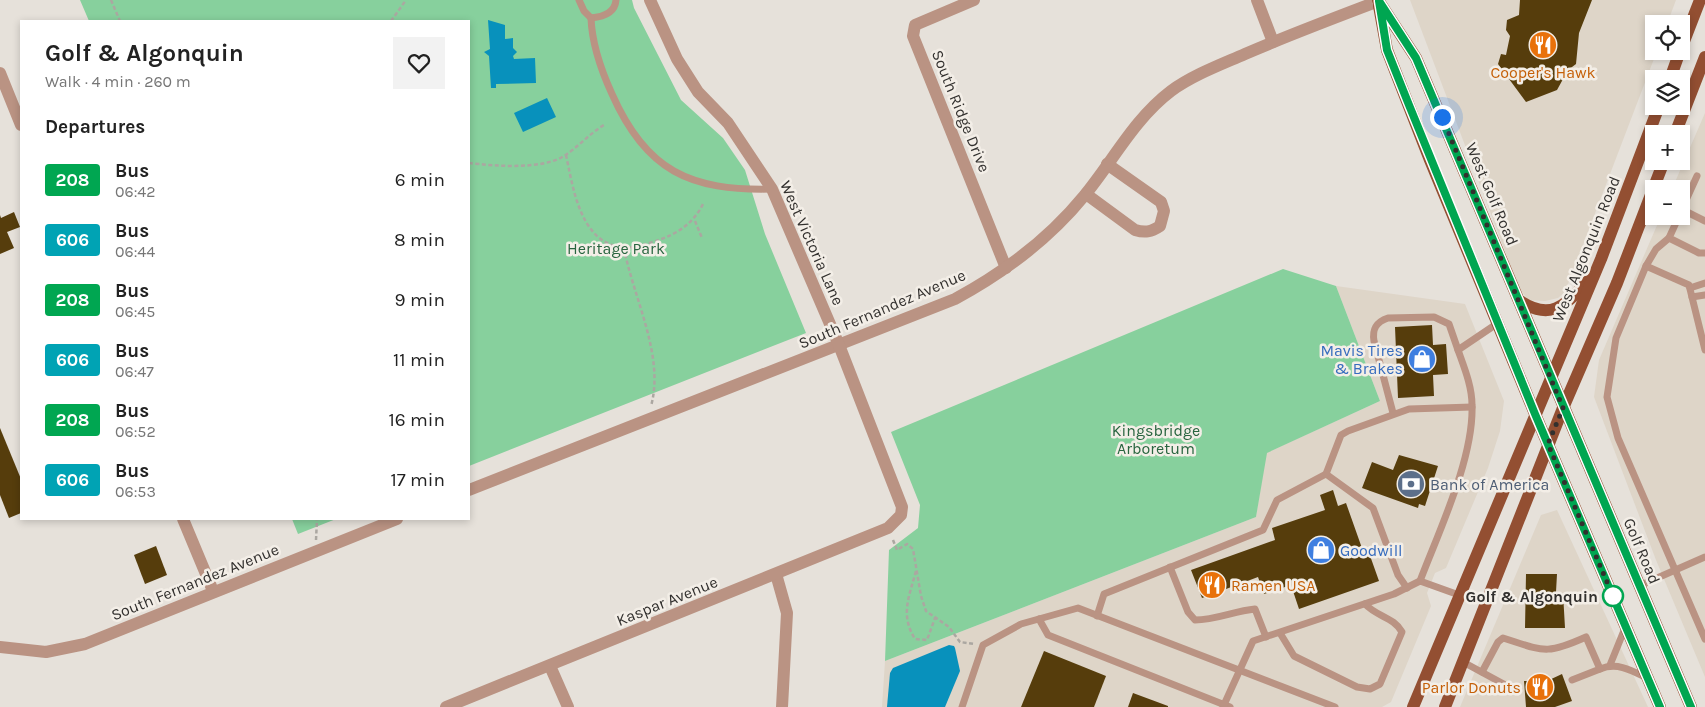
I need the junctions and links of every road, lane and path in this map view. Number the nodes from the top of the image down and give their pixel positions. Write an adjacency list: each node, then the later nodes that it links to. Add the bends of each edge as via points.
1 (111, 0): 11 (path)
2 (406, 0): 12 (path)
3 (579, 0): 10 (lane)
4 (616, 0): 10 (lane, via 611,12)
5 (650, 0): 25 (street, West Victoria Lane, via 677,60 698,92 728,123)
6 (974, 0): 39 (street, South Ridge Drive, via 915,25 914,36)
7 (1257, 0): 14 (street)
8 (1379, 0): 14 (street, South Fernandez Avenue); 45 (main road, West Golf Road, via 1416,58); 46 (main road, via 1387,50)
9 (1700, 0): 13 (main road)
10 (591, 18): 25 (lane, via 600,70 633,135 654,159 675,173 703,182)
11 (120, 20)
12 (392, 20)
13 (1690, 26)
14 (1273, 42): 23 (street, South Fernandez Avenue, via 1200,73 1171,91 1142,117)
15 (1705, 57): 20 (main road)
16 (0, 73): 18 (street)
17 (1656, 115): 40 (main road, West Algonquin Road)
18 (20, 122)
19 (604, 125): 21 (path, via 586,136)
20 (1679, 125)
21 (566, 155): 22 (path, via 554,161 503,166); 36 (path, via 583,217 601,238)
22 (470, 163)
23 (1107, 164): 27 (street, South Fernandez Avenue); 27 (street, via 1161,202 1164,211 1160,226 1152,231 1135,230)
24 (1697, 176): 26 (lane)
25 (772, 189): 47 (street, West Victoria Lane)
26 (1690, 191)
27 (1086, 194): 39 (street, South Fernandez Avenue, via 1059,226)
28 (703, 204): 31 (path)
29 (1645, 213): 53 (main road)
30 (1690, 215): 32 (lane)
31 (694, 221): 34 (path); 36 (path, via 658,240)
32 (1705, 221)
33 (1675, 225): 35 (lane)
34 (702, 238)
35 (1669, 238): 37 (lane); 38 (lane, via 1656,249)
36 (624, 248): 51 (path, via 654,363 656,389)
37 (1705, 253)
38 (1646, 266): 42 (lane); 68 (lane, via 1616,338 1607,397 1618,438)
39 (1006, 268): 47 (street, South Fernandez Avenue, via 955,299)
40 (1594, 274): 45 (main road, via 1566,304 1554,310 1530,308); 50 (main road, West Algonquin Road)
41 (1705, 283): 42 (lane)
42 (1690, 288): 44 (lane)
43 (1705, 295): 44 (lane)
44 (1692, 298): 49 (lane)
45 (1520, 301): 50 (main road, West Golf Road)
46 (1498, 322): 48 (lane); 55 (main road)
47 (839, 345): 58 (street, South Fernandez Avenue); 59 (street, West Victoria Lane, via 902,507)
48 (1458, 350): 52 (lane); 54 (lane, via 1448,324 1442,319 1425,316 1381,320 1373,332 1374,341)
49 (1705, 350)
50 (1551, 377): 53 (main road, West Golf Road); 55 (main road, West Algonquin Road)
51 (650, 407)
52 (1472, 407): 54 (lane, via 1409,409); 70 (lane, via 1472,430 1466,454)
53 (1563, 408): 56 (main road); 71 (main road, Golf Road)
54 (1393, 413): 57 (lane, via 1341,435)
55 (1535, 414): 56 (main road); 74 (main road, West Algonquin Road)
56 (1548, 444): 79 (main road); 85 (main road)
57 (1326, 474): 66 (lane, via 1277,500 1263,530); 72 (lane, via 1373,508 1398,575)
58 (470, 490)
59 (898, 519): 63 (street, Kaspar Avenue)
60 (183, 520): 73 (street)
61 (317, 520): 64 (path)
62 (394, 520): 64 (street, South Fernandez Avenue)
63 (888, 528): 67 (path, via 897,550 907,544 913,549); 69 (street, Kaspar Avenue)
64 (315, 551): 73 (street, South Fernandez Avenue)
65 (1705, 557): 68 (lane)
66 (1170, 567): 76 (lane, via 1104,594); 81 (lane, via 1188,612 1195,620 1213,620 1255,608)
67 (916, 570): 77 (path, via 926,612); 77 (path, via 906,611 906,622 915,639 927,640)
68 (1675, 571): 71 (lane); 82 (lane)
69 (776, 574): 87 (street, Kaspar Avenue); 97 (street, via 787,613)
70 (1420, 581): 72 (lane); 74 (lane)
71 (1639, 586): 103 (main road, Golf Road)
72 (1407, 588): 75 (lane)
73 (213, 591): 84 (street, South Fernandez Avenue, via 63,650 46,652)
74 (1459, 595): 100 (main road, West Algonquin Road)
75 (1365, 604): 80 (lane); 80 (lane, via 1373,612 1398,623 1402,632 1380,684 1370,689 1357,687 1294,656)
76 (1097, 616): 78 (lane, via 1078,608); 89 (lane)
77 (936, 618): 83 (path, via 949,627 960,642)
78 (1039, 619): 83 (lane, via 1021,624); 94 (lane, via 1048,635)
79 (1626, 625): 86 (lane); 91 (main road)
80 (1280, 633): 81 (lane)
81 (1266, 637): 89 (lane, via 1253,641)
82 (1705, 639)
83 (983, 645): 98 (lane)
84 (0, 646)
85 (1463, 662): 90 (lane); 101 (main road)
86 (1610, 665): 88 (lane); 91 (lane)
87 (550, 666): 95 (street, Kaspar Avenue); 96 (street)
88 (1600, 669): 90 (lane, via 1586,637 1563,647 1542,651 1504,638 1498,642); 92 (lane)
89 (1238, 671): 94 (lane); 99 (lane)
90 (1482, 672): 93 (lane)
91 (1648, 678): 102 (main road)
92 (1572, 680)
93 (1511, 688)
94 (1226, 706)
95 (446, 707)
96 (568, 707)
97 (782, 707)
98 (962, 707)
99 (1335, 707)
100 (1413, 707)
101 (1445, 707)
102 (1660, 707)
103 (1691, 707)

